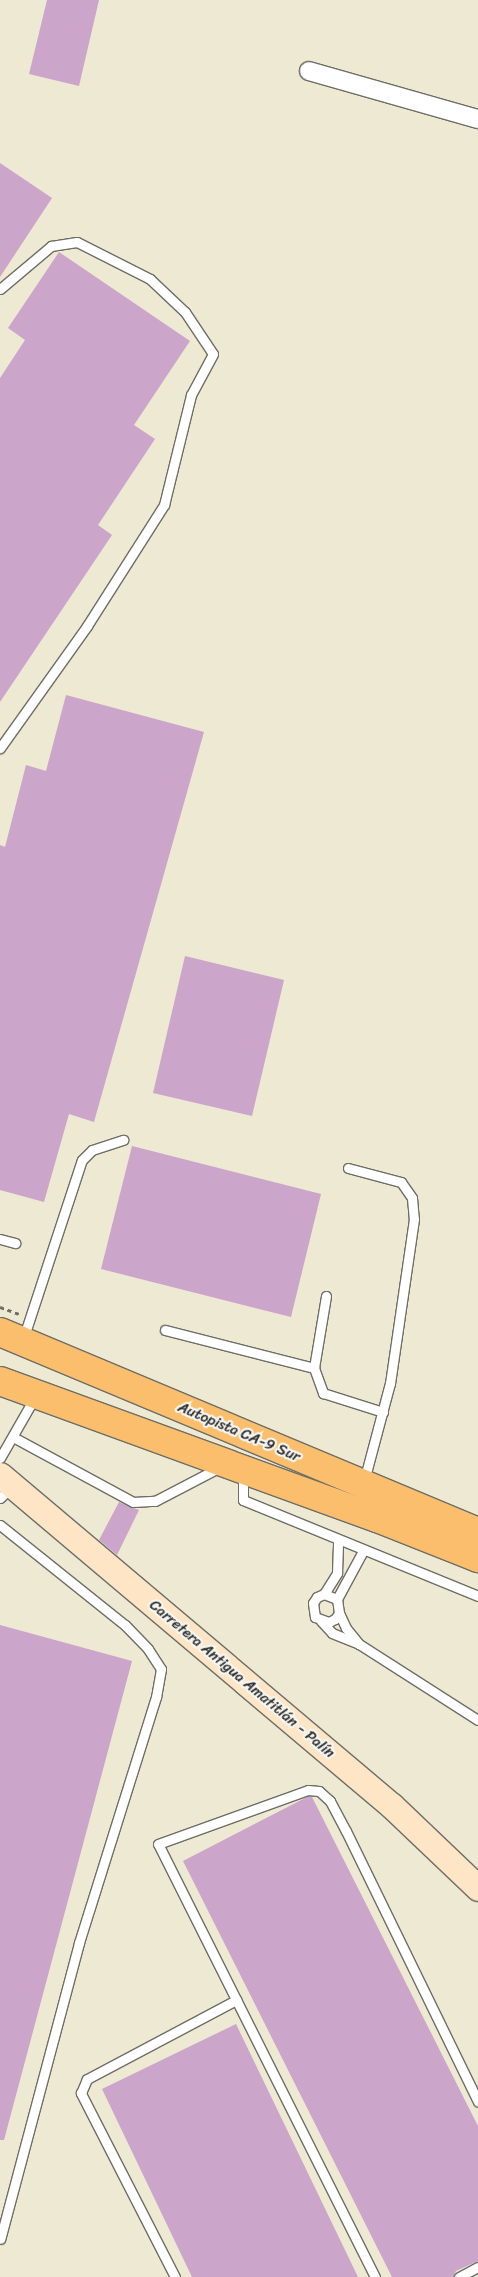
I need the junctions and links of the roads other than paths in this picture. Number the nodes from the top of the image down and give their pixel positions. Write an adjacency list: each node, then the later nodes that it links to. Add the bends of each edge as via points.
1 (309, 71): 2 (street)
2 (478, 119)
3 (0, 289): 4 (lane, via 51,246 77,242 150,279 185,312 213,354 191,396 164,505 87,626)
4 (0, 748)
5 (123, 1140): 10 (lane, via 92,1150 82,1160)
6 (348, 1168): 15 (lane, via 401,1182 412,1198 414,1219)
7 (0, 1239): 8 (lane)
8 (15, 1243)
9 (326, 1296): 12 (lane)
10 (15, 1329): 19 (highway, Autopista CA-9 Sur)
11 (165, 1330): 12 (lane)
12 (314, 1368): 15 (lane, via 323,1393)
13 (0, 1381): 14 (highway, Autopista CA-9 Sur)
14 (36, 1395): 16 (lane); 18 (highway, Autopista CA-9 Sur)
15 (383, 1412): 19 (lane)
16 (13, 1437): 17 (lane); 18 (lane, via 133,1502 155,1501)
17 (0, 1458)
18 (234, 1467): 23 (lane, via 243,1500); 25 (highway, Autopista CA-9 Sur)
19 (364, 1484): 22 (highway, Autopista CA-9 Sur)
20 (4, 1486): 33 (main road, Carretera Antigua Amatitlán - Palín, via 392,1806)
21 (0, 1525): 36 (lane, via 125,1625 148,1649 161,1669 156,1697 79,1943)
22 (478, 1532)
23 (338, 1541): 24 (lane); 26 (lane, via 337,1573)
24 (364, 1551): 27 (lane); 28 (lane)
25 (478, 1558)
26 (324, 1594): 28 (lane); 30 (lane, via 313,1603 312,1610)
27 (478, 1596)
28 (337, 1599): 29 (lane)
29 (339, 1613): 30 (lane, via 328,1622); 31 (lane)
30 (321, 1621): 31 (lane, via 332,1633)
31 (359, 1644): 32 (lane)
32 (478, 1720)
33 (478, 1888)
34 (236, 2000): 35 (lane, via 158,1844 308,1790 318,1791 330,1801 346,1831); 38 (lane, via 86,2079 81,2093); 39 (lane)
35 (478, 2102)
36 (0, 2239)
37 (478, 2267): 40 (lane)
38 (175, 2277)
39 (375, 2277)
40 (459, 2277)

